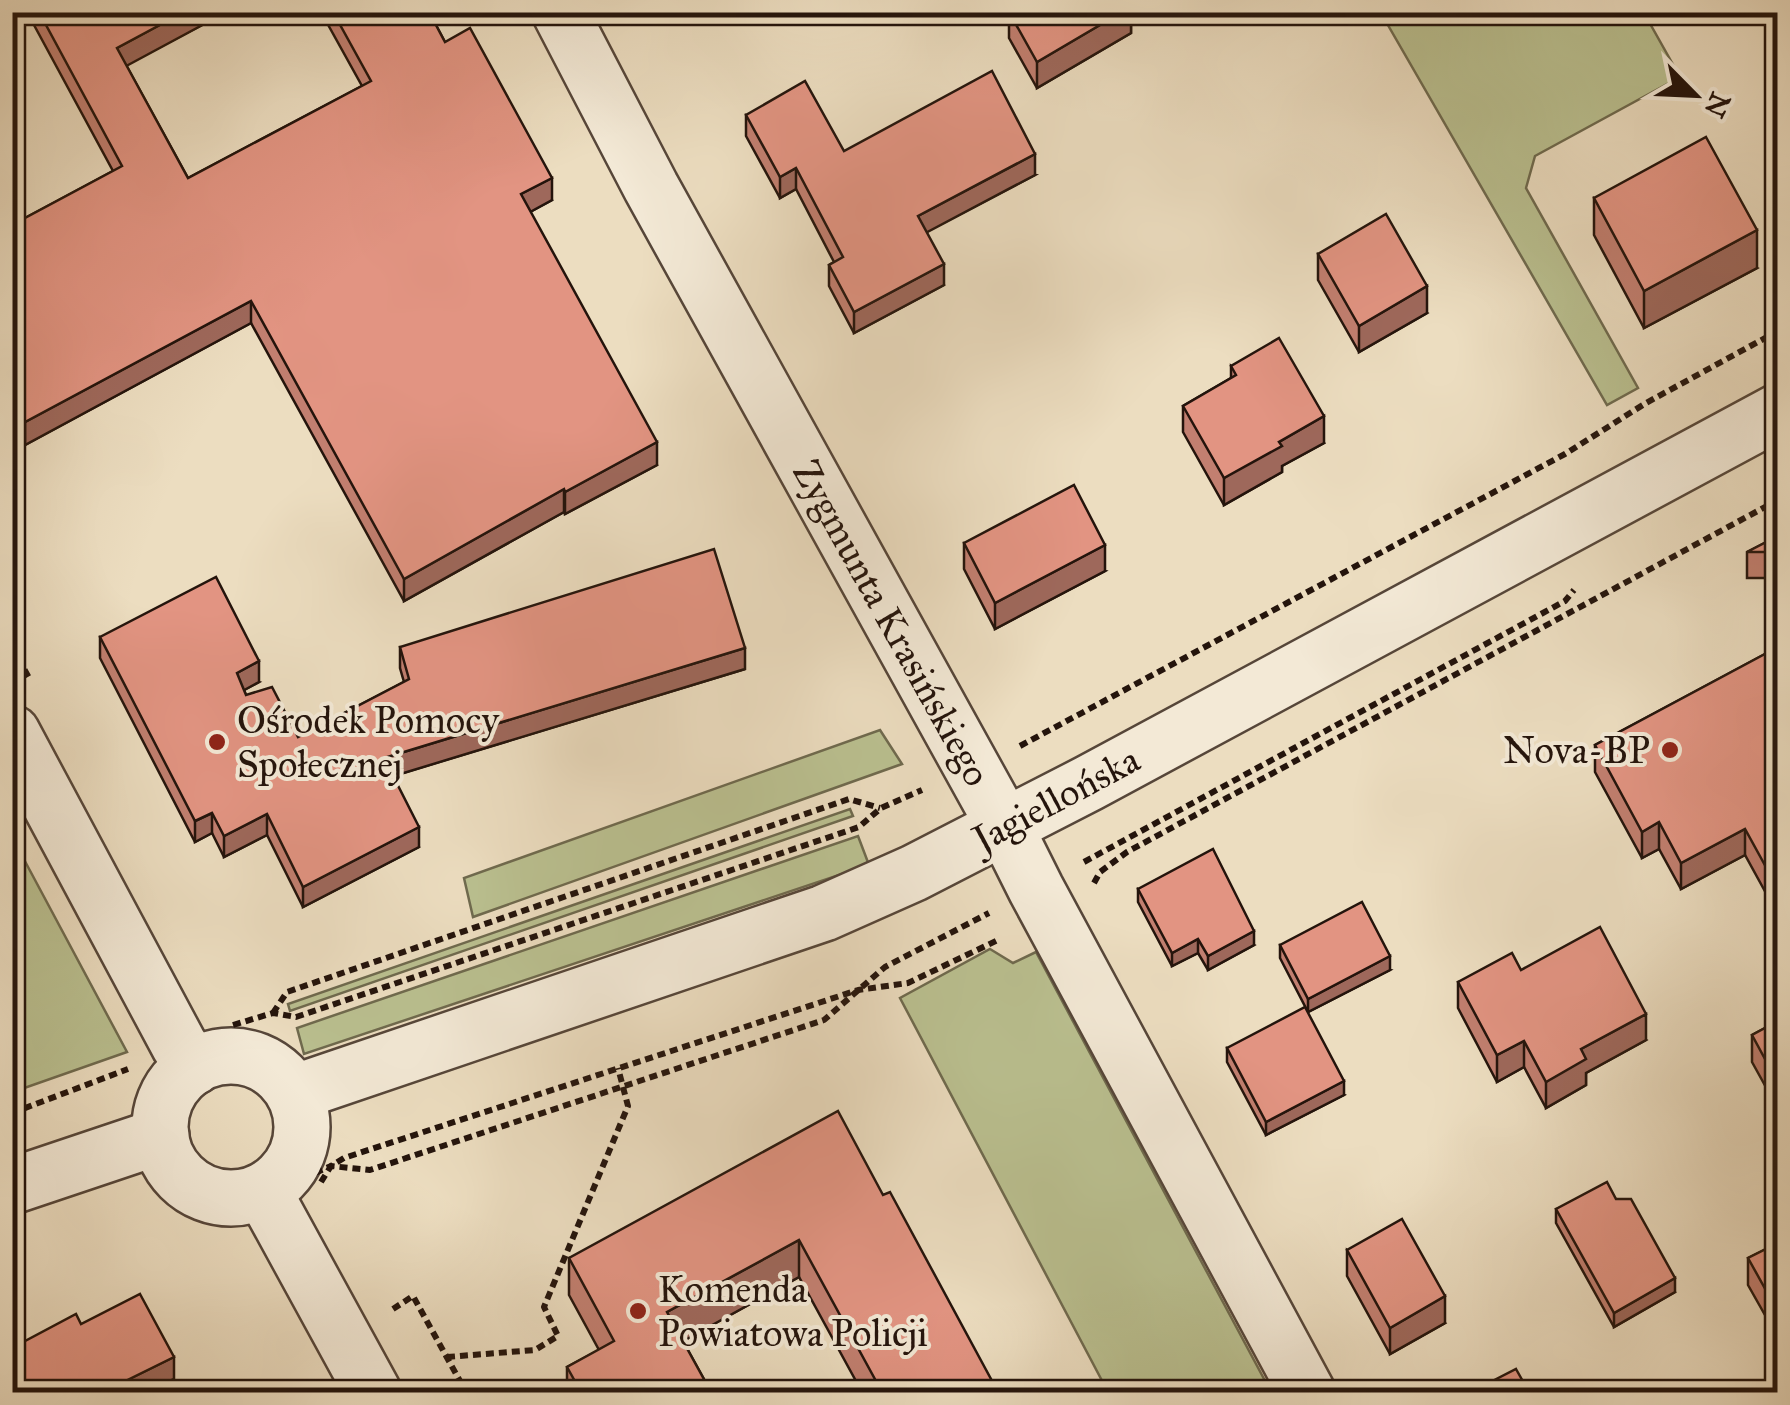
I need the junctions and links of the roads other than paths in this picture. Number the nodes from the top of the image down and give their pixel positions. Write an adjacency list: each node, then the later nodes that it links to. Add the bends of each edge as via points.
1 (560, 12): 4 (street, Zygmunta Krasińskiego)
2 (1778, 412): 4 (street, Jagiellońska)
3 (12, 733): 5 (street)
4 (1005, 826): 6 (street, Jagiellońska, via 824,912); 11 (street, Zygmunta Krasińskiego)
5 (185, 1053): 6 (street, via 250,1058 282,1077); 7 (street, via 161,1115)
6 (294, 1093): 9 (street, via 302,1130 292,1166 279,1180)
7 (161, 1136): 8 (street); 9 (street, via 175,1171 206,1194)
8 (12, 1186)
9 (287, 1193): 10 (street)
10 (372, 1392)
11 (1307, 1392)

